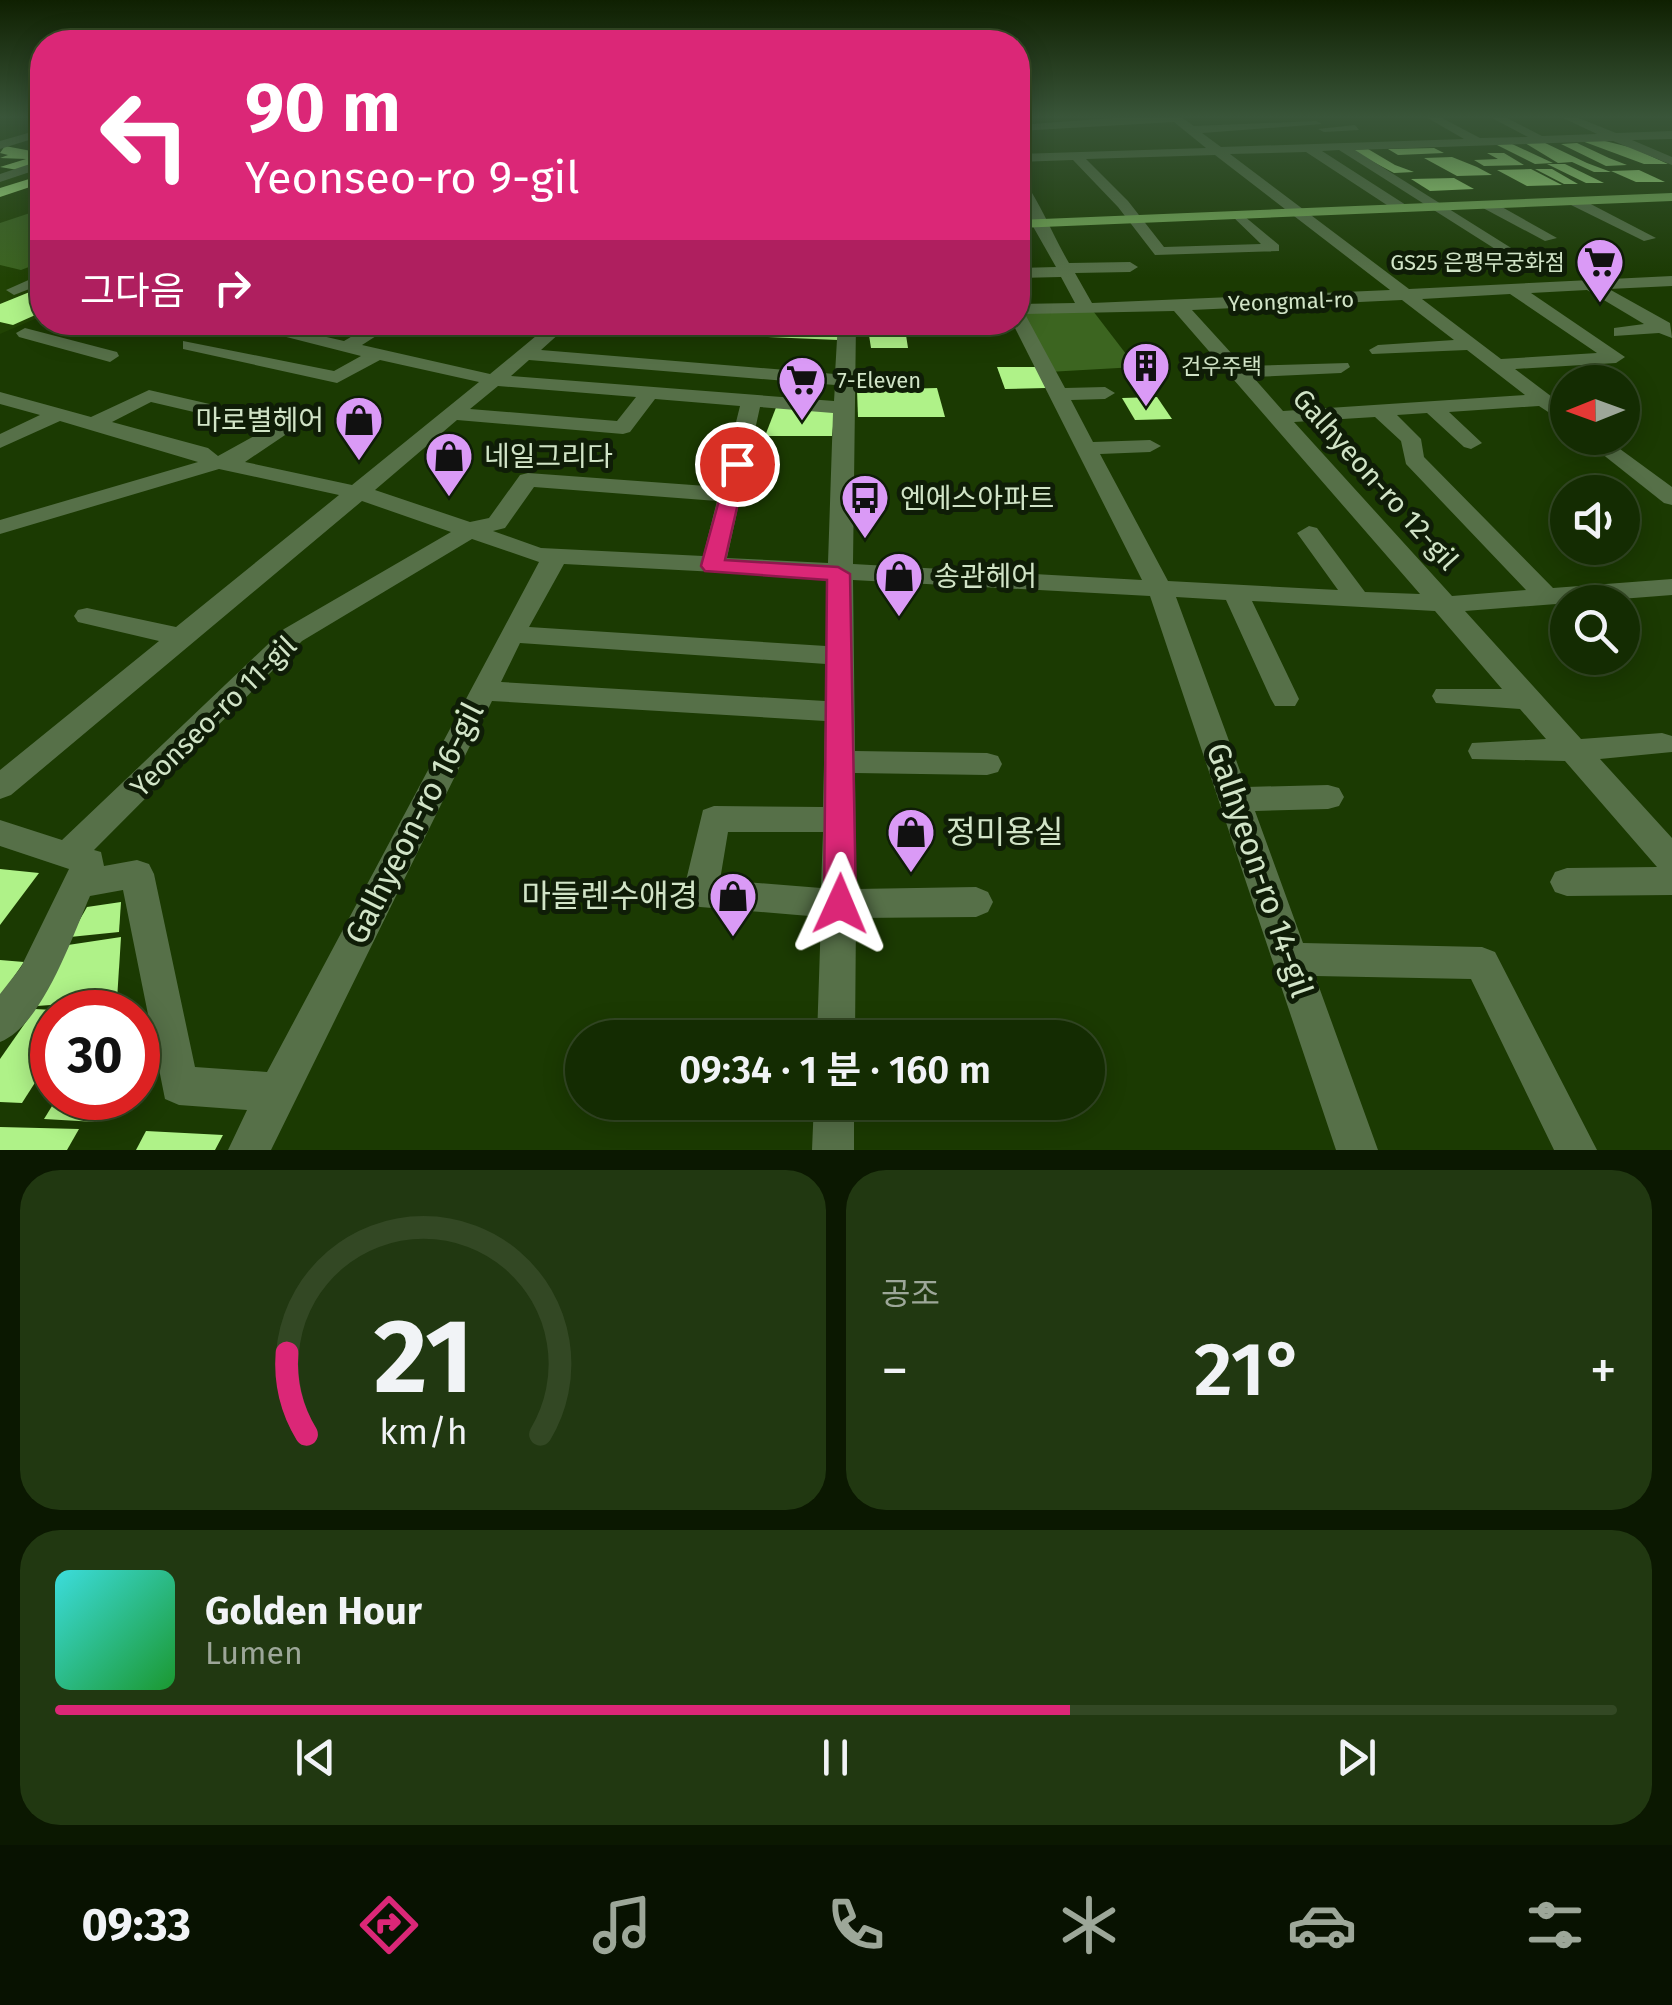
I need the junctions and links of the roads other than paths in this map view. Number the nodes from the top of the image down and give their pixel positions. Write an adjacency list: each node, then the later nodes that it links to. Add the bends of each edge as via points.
1 (1089, 171): 13 (street)
2 (1244, 171): 11 (street, Yeongmal-ro)
3 (1344, 171): 10 (street)
4 (1382, 171): 9 (street)
5 (1672, 198): 7 (main road)
6 (1030, 199): 15 (street)
7 (1576, 202): 8 (main road); 17 (street)
8 (1488, 205): 9 (main road); 16 (street)
9 (1436, 207): 10 (main road); 24 (street)
10 (1401, 208): 11 (main road)
11 (1299, 213): 12 (main road); 27 (street, Yeongmal-ro)
12 (1238, 216): 13 (main road); 13 (street, via 1274,248 1160,252)
13 (1134, 220): 15 (main road)
14 (1030, 223): 15 (main road)
15 (1038, 223): 19 (street)
16 (1550, 238)
17 (1649, 238)
18 (1130, 267): 19 (street)
19 (1066, 270): 20 (street); 29 (street)
20 (1030, 272)
21 (1672, 282): 23 (street)
22 (30, 284): 25 (street)
23 (1590, 286): 24 (street); 31 (street)
24 (1547, 288): 26 (street)
25 (14, 290)
26 (1515, 290): 27 (street); 46 (street, via 1616,357)
27 (1402, 296): 28 (street, Yeongmal-ro); 40 (street, Yeongmal-ro)
28 (1179, 306): 29 (street, Yeongmal-ro); 48 (street, Galhyeon-ro 12-gil)
29 (1086, 307): 30 (street, Yeongmal-ro)
30 (1030, 308)
31 (1669, 329): 33 (street)
32 (30, 331): 45 (street, via 19,336)
33 (1620, 332)
34 (211, 335): 43 (street, via 190,346 337,377)
35 (293, 335): 41 (street)
36 (367, 335): 41 (street)
37 (548, 335): 44 (street)
38 (846, 335): 51 (street)
39 (1028, 335): 52 (street, Galhyeon-ro 14-gil)
40 (1468, 345): 42 (street); 46 (street, Yeongmal-ro)
41 (346, 347): 43 (street)
42 (1378, 350)
43 (377, 354): 49 (street)
44 (525, 354): 49 (street); 51 (street)
45 (110, 356)
46 (1494, 364): 55 (street, Yeongmal-ro)
47 (1341, 367): 48 (street)
48 (1239, 372): 62 (street, Galhyeon-ro 12-gil)
49 (493, 380): 50 (street); 61 (street)
50 (650, 393): 56 (street); 61 (street, via 622,428)
51 (844, 394): 56 (street); 78 (street)
52 (1060, 394): 53 (street); 67 (street, Galhyeon-ro 14-gil)
53 (1105, 394)
54 (0, 398): 60 (street)
55 (1542, 400): 57 (street, Yeongmal-ro); 58 (street)
56 (751, 402): 71 (street)
57 (1550, 406)
58 (1432, 407): 59 (street); 65 (street)
59 (1379, 410): 62 (street); 82 (street, via 1411,439 1414,459)
60 (58, 414): 63 (street); 64 (street)
61 (452, 414): 70 (street)
62 (1279, 417): 84 (street, Galhyeon-ro 12-gil)
63 (93, 424): 69 (street); 69 (street, via 149,396 284,427 238,456)
64 (0, 442)
65 (1471, 443)
66 (1150, 446): 67 (street)
67 (1089, 448): 80 (street, Galhyeon-ro 14-gil)
68 (1615, 455): 72 (street)
69 (212, 461): 70 (street); 73 (street)
70 (355, 495): 74 (street); 87 (street)
71 (730, 495): 74 (street, Yeonseo-ro 11-gil, via 528,480 497,523); 77 (street)
72 (1671, 496)
73 (0, 527)
74 (472, 529): 76 (street); 106 (street, Yeonseo-ro 11-gil, via 293,635)
75 (1309, 533): 83 (street)
76 (557, 556): 77 (street); 86 (street, Galhyeon-ro 16-gil)
77 (712, 566): 78 (street)
78 (838, 574): 80 (street); 88 (street)
79 (1672, 588): 82 (street)
80 (1162, 591): 81 (street, Galhyeon-ro 12-gil); 101 (street, Galhyeon-ro 14-gil)
81 (1236, 594): 83 (street, Galhyeon-ro 12-gil); 91 (street)
82 (1546, 596): 84 (street)
83 (1357, 598): 84 (street, Galhyeon-ro 12-gil)
84 (1448, 604): 92 (street, Galhyeon-ro 12-gil)
85 (87, 616): 87 (street)
86 (511, 634): 88 (street); 89 (street, Galhyeon-ro 16-gil)
87 (181, 637): 99 (street)
88 (840, 656): 93 (street)
89 (482, 691): 93 (street); 114 (street, Galhyeon-ro 16-gil)
90 (1446, 696): 92 (street)
91 (1285, 699)
92 (1534, 700): 96 (street, Galhyeon-ro 12-gil)
93 (841, 712): 97 (street)
94 (1662, 744): 96 (street)
95 (1484, 750): 96 (street)
96 (1577, 750): 103 (street, Galhyeon-ro 12-gil)
97 (841, 762): 98 (street); 102 (street)
98 (987, 764)
99 (2, 783)
100 (1328, 798): 101 (street)
101 (1235, 799): 111 (street, Galhyeon-ro 14-gil)
102 (842, 820): 110 (street); 110 (street, via 714,819 700,893)
103 (1658, 828): 105 (street, Galhyeon-ro 12-gil)
104 (0, 833): 106 (street)
105 (1672, 861)
106 (74, 870): 113 (street, Yeonseo-ro 11-gil, via 34,979); 114 (street, via 137,874 179,1085)
107 (1672, 881): 108 (street)
108 (1567, 882)
109 (976, 902): 110 (street)
110 (840, 904): 112 (street)
111 (1291, 959): 118 (street, Galhyeon-ro 14-gil); 119 (street, via 1482,963)
112 (837, 1020)
113 (0, 1024)
114 (276, 1092): 116 (street, Galhyeon-ro 16-gil)
115 (834, 1120): 117 (street)
116 (249, 1150)
117 (833, 1150)
118 (1357, 1150)
119 (1576, 1150)

